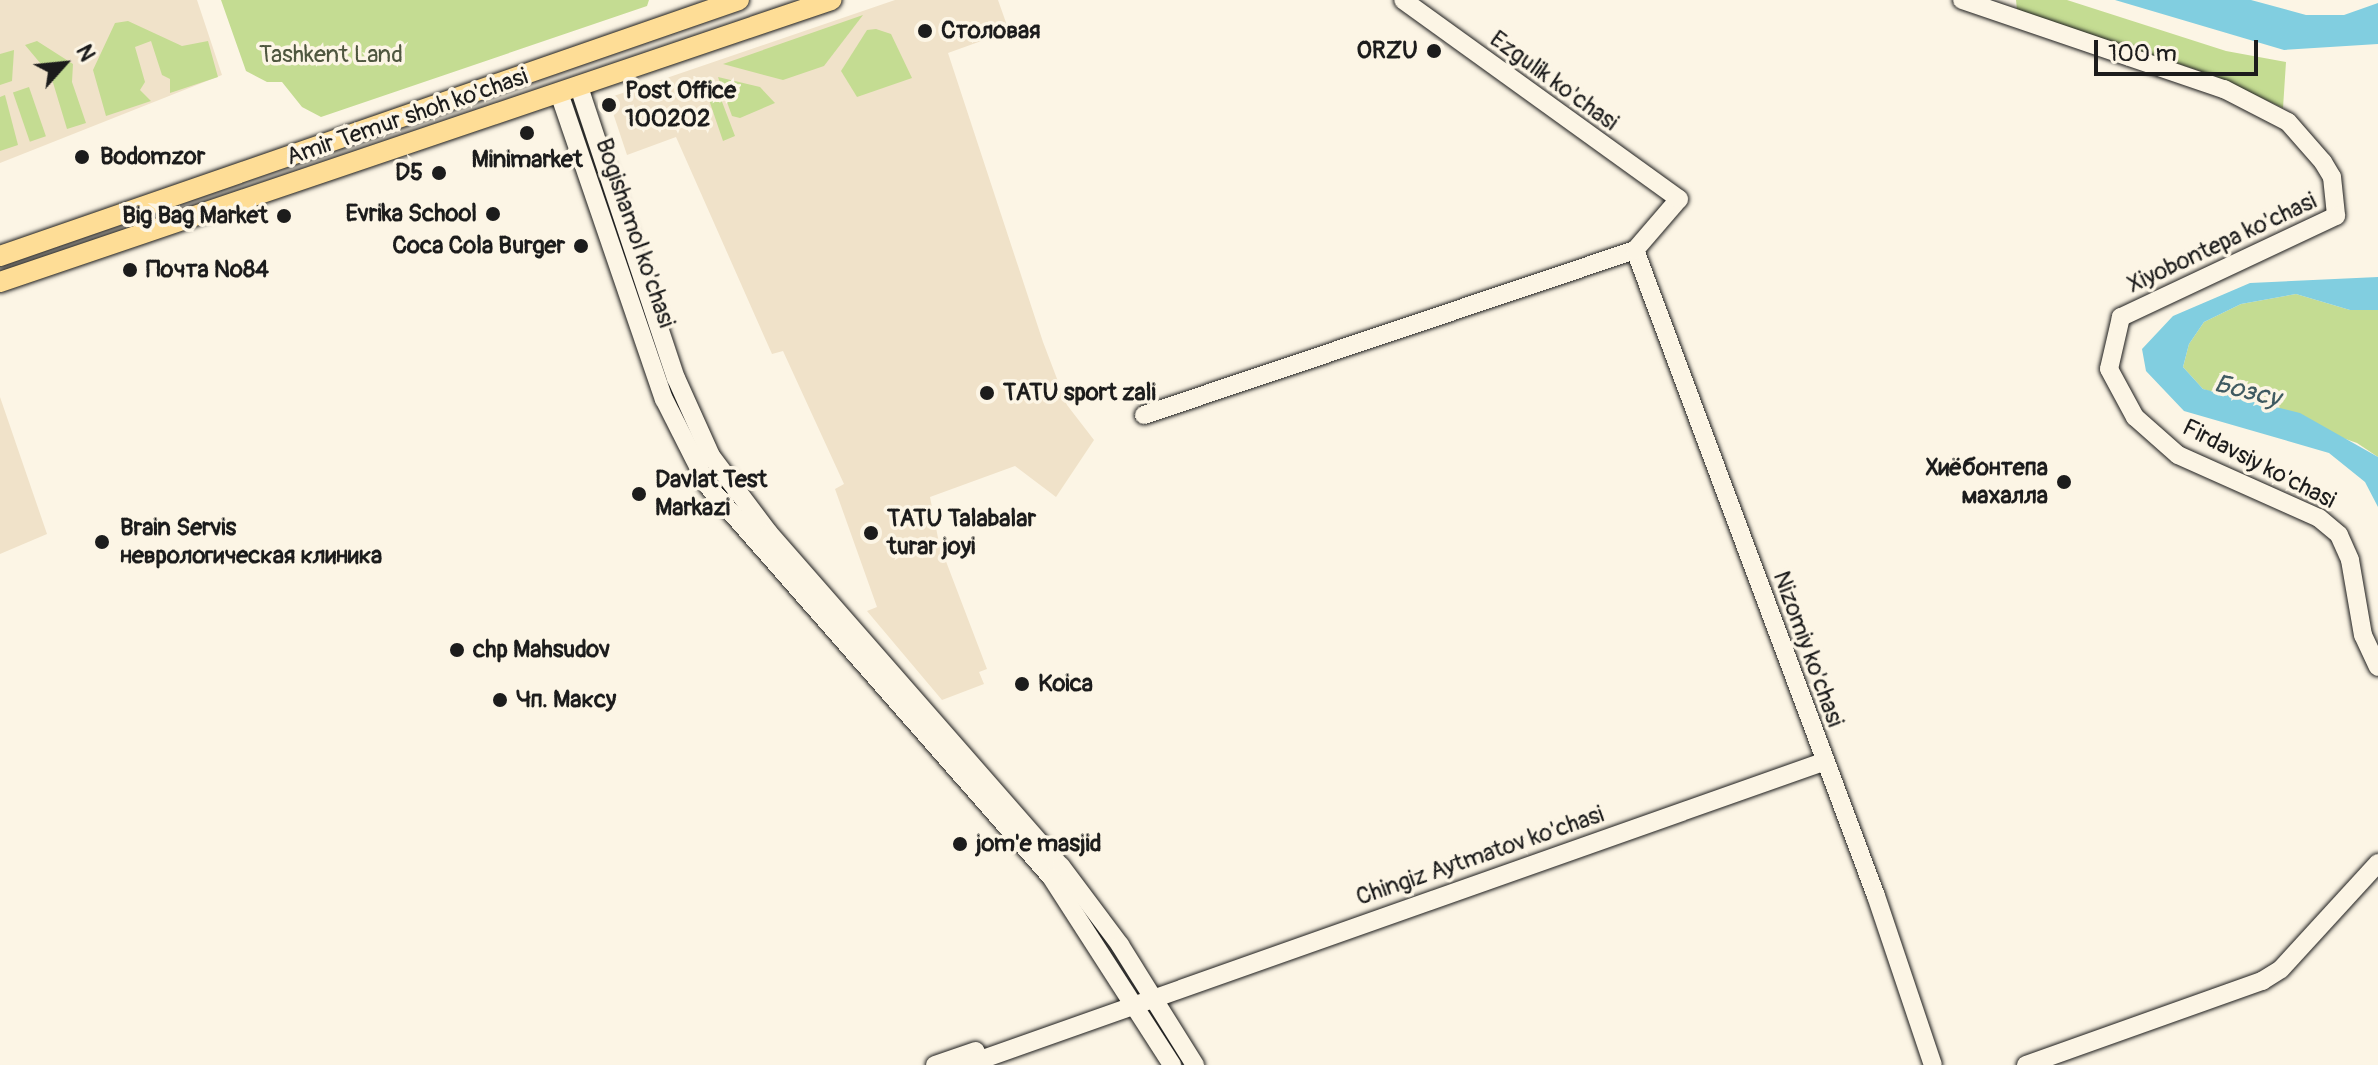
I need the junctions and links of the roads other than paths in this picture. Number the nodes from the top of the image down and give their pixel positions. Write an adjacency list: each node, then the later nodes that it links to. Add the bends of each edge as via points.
1 (739, 0): 5 (main road, Amir Temur shoh ko'chasi)
2 (831, 0): 6 (main road, Amir Temur shoh ko'chasi)
3 (1962, 0): 10 (street, Xiyobontepa ko'chasi, via 2224,89 2288,122 2323,162 2336,195 2333,218)
4 (1406, 1): 7 (street, Ezgulik ko'chasi, via 1679,199)
5 (560, 62): 6 (main road, Bogishamol ko'chasi); 8 (main road, Amir Temur shoh ko'chasi)
6 (569, 90): 9 (main road, Amir Temur shoh ko'chasi); 15 (street, Bogishamol ko'chasi, via 704,444 769,533 914,710 1061,866)
7 (1635, 250): 11 (street); 13 (street, Nizomiy ko'chasi)
8 (0, 256)
9 (0, 282)
10 (2121, 317): 12 (street, Firdavsiy ko'chasi, via 2109,369 2135,417 2178,455 2329,525 2350,560 2363,635)
11 (1144, 415)
12 (2378, 667)
13 (1823, 762): 15 (street, Chingiz Aytmatov ko'chasi); 20 (street, Nizomiy ko'chasi, via 1876,896)
14 (2378, 863): 21 (street, via 2281,969 2262,981)
15 (1141, 1000): 16 (street, Chingiz Aytmatov ko'chasi); 17 (street, Chingiz Aytmatov ko'chasi); 18 (street, Bogishamol ko'chasi); 19 (street, Bogishamol ko'chasi)
16 (935, 1065)
17 (966, 1065)
18 (1172, 1065)
19 (1195, 1065)
20 (1933, 1065)
21 (2026, 1065)

